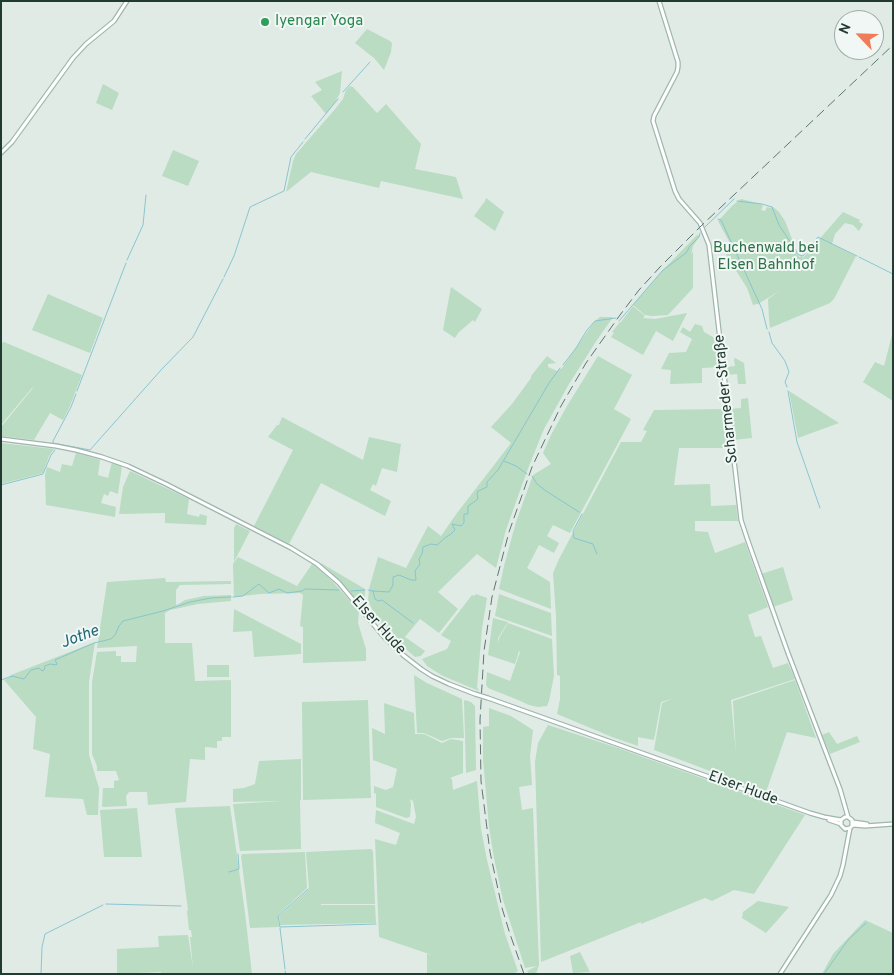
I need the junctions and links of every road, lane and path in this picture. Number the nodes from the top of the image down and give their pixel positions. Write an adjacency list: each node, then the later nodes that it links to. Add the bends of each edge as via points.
1 (127, 1): 3 (street, via 114,21 72,58)
2 (659, 1): 5 (street, Scharmeder Straße, via 678,67 653,121 675,191 700,223 710,245 741,520 828,756)
3 (1, 153)
4 (1, 439): 6 (street, Elser Hude, bridge, via 76,450 128,466 291,548 339,583 384,637 408,660 449,684)
5 (846, 817): 6 (street); 8 (street, via 852,819)
6 (841, 822): 9 (street)
7 (893, 824): 8 (street)
8 (852, 825): 9 (street); 10 (street)
9 (845, 829): 10 (street)
10 (847, 842): 11 (street, via 842,871 831,895)
11 (780, 974)

